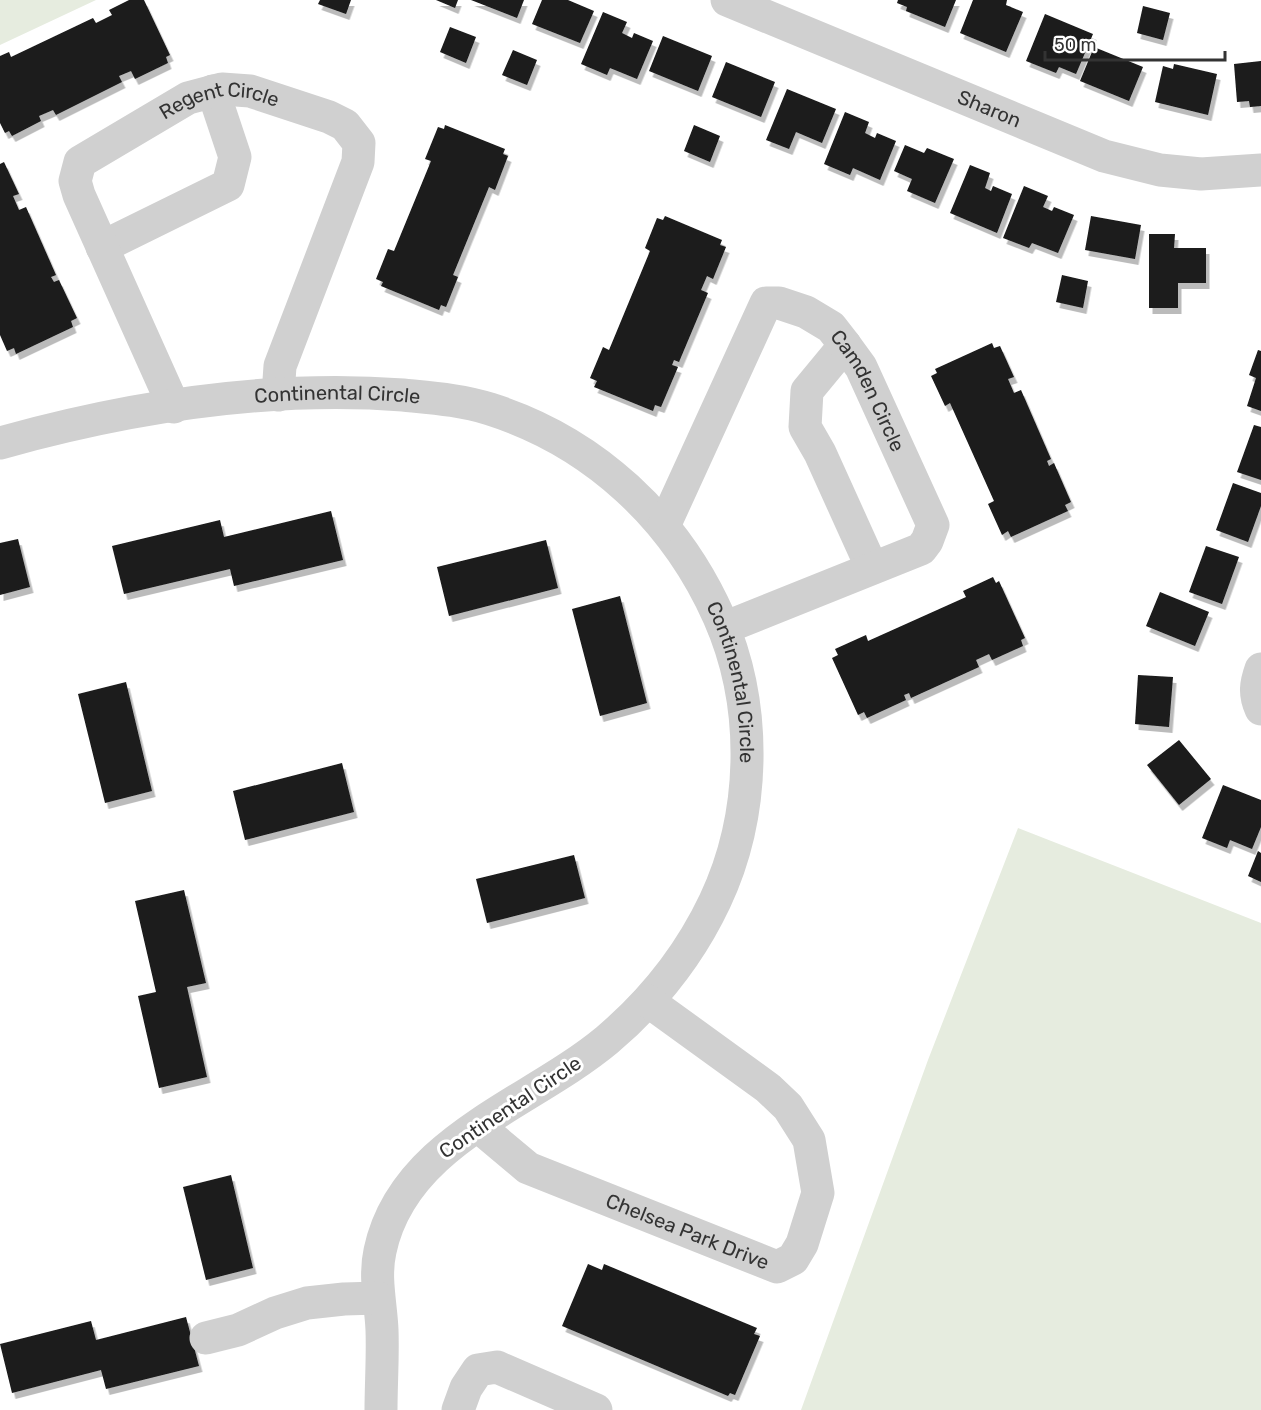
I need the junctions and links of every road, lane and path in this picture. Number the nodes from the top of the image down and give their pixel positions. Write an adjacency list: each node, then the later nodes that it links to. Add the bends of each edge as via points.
1 (727, 0): 3 (street, Sharon, via 1104,156 1160,170 1201,174)
2 (213, 91): 4 (street, via 235,157 228,185); 4 (street, Regent Circle, via 188,98 80,162 75,181); 6 (street, Regent Circle, via 250,91 329,117 345,125 359,143 358,162 280,366)
3 (1261, 170)
4 (102, 247): 7 (street, Regent Circle)
5 (845, 345): 9 (street, Camden Circle, via 831,327 806,312 766,303); 10 (street, via 807,391 805,427); 10 (street, Camden Circle, via 861,367 933,525 921,549)
6 (278, 395): 7 (street, Continental Circle); 9 (street, Continental Circle, via 383,394 451,399 488,408 563,440 606,469)
7 (174, 407): 8 (street, Continental Circle)
8 (0, 443)
9 (664, 526): 11 (street, Continental Circle, via 688,559)
10 (873, 568): 11 (street, Camden Circle)
11 (724, 628): 14 (street, Continental Circle, via 744,705 746,763 741,819 731,859 698,934 676,969)
12 (1261, 669): 13 (street, via 1256,694)
13 (1261, 709)
14 (648, 1001): 15 (street, Continental Circle, via 578,1062); 15 (street, Chelsea Park Drive, via 768,1088 788,1107 809,1140 818,1193 793,1260 777,1267 528,1168)
15 (478, 1126): 16 (street, Continental Circle, via 434,1158 398,1202 379,1254)
16 (378, 1299): 17 (street, via 307,1303); 18 (street, Continental Circle, via 382,1328)
17 (206, 1338)
18 (381, 1410)
19 (458, 1410): 20 (street, via 478,1370 497,1367)
20 (596, 1410)

